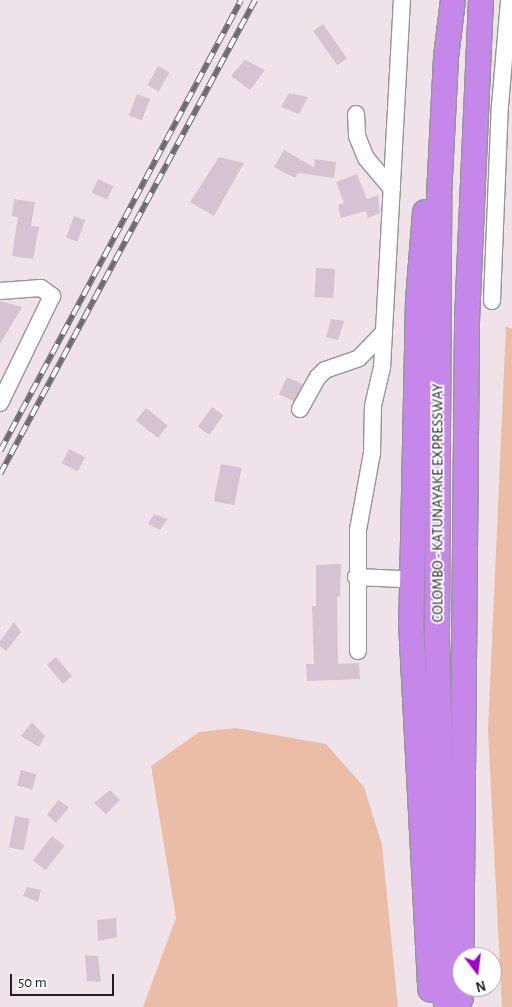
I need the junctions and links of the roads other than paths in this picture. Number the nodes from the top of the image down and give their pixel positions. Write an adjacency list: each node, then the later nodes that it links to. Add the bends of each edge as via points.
1 (402, 0): 8 (street)
2 (453, 0): 5 (highway, COLOMBO - KATUNAYAKE EXPRESSWAY)
3 (480, 0): 22 (highway, COLOMBO - KATUNAYAKE EXPRESSWAY, via 467,320)
4 (509, 0): 11 (street, via 500,106)
5 (448, 44): 6 (highway, COLOMBO - KATUNAYAKE EXPRESSWAY); 9 (highway)
6 (444, 109): 20 (highway, via 433,229 425,622); 21 (highway, COLOMBO - KATUNAYAKE EXPRESSWAY, via 439,206 437,631)
7 (356, 114): 8 (street, via 357,136 366,158 377,176)
8 (392, 189): 12 (street)
9 (427, 189): 16 (highway, via 410,300 402,418); 19 (highway, via 418,301 411,622)
10 (0, 290): 13 (street, via 40,288 52,296)
11 (492, 301)
12 (384, 332): 14 (street, via 358,358 325,370); 15 (street, via 382,368 373,406 372,453 358,530)
13 (0, 403)
14 (300, 409)
15 (356, 577): 16 (street); 17 (street)
16 (401, 579): 18 (highway, via 413,904)
17 (358, 651)
18 (426, 1007)
19 (431, 1007)
20 (439, 1007)
21 (446, 1007)
22 (461, 1007)

